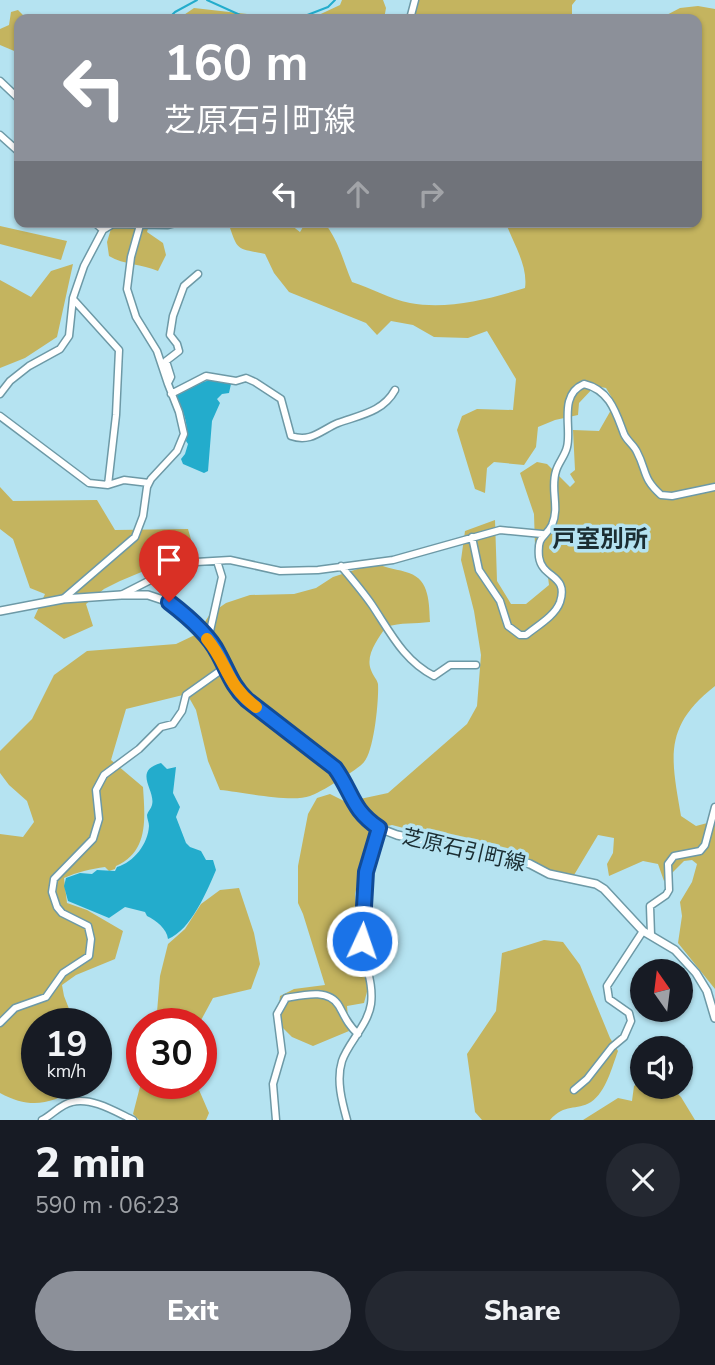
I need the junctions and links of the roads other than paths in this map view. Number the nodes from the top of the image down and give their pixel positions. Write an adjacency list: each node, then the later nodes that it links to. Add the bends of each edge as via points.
1 (0, 81): 2 (street)
2 (14, 94)
3 (0, 135): 4 (street)
4 (14, 148)
5 (101, 228): 8 (street)
6 (106, 228): 8 (street)
7 (139, 228): 11 (street, via 127,289 136,317 158,351)
8 (103, 230): 10 (street)
9 (198, 274): 11 (street, via 184,286 173,316 170,335 179,352 166,361 171,377)
10 (73, 298): 13 (street, via 69,336 60,349 29,366); 17 (street, via 119,350)
11 (168, 384): 14 (street)
12 (395, 390): 14 (street, via 372,412 303,439 291,436 281,399 246,378 206,376)
13 (0, 394)
14 (171, 394): 16 (street, via 183,428 182,442)
15 (0, 416): 17 (street, via 89,483)
16 (149, 483): 17 (street); 24 (street, via 135,537)
17 (108, 485)
18 (715, 487): 19 (street, via 661,495 645,476 614,406 584,384 568,407 567,449 556,471 555,511 551,526)
19 (542, 534): 20 (street, via 500,530); 20 (street, via 539,558 546,571 558,579 561,600 556,611 526,635 508,626 500,601 480,570)
20 (472, 537): 22 (street, via 393,560)
21 (217, 561): 22 (street, via 280,571); 23 (street, via 178,566); 26 (street, via 222,577)
22 (341, 566): 27 (street, via 420,668 434,676 450,665)
23 (121, 595): 24 (main road, 芝原石引町線); 26 (main road, 芝原石引町線, via 169,602)
24 (63, 599): 25 (main road, 芝原石引町線)
25 (0, 611)
26 (208, 640): 28 (main road, 芝原石引町線)
27 (476, 665)
28 (224, 668): 30 (main road, 芝原石引町線, via 247,700 335,768 354,806); 34 (street, via 186,695 173,724 161,727 98,782 99,819 93,839 59,872 52,886 62,913 88,926 89,956 63,973 46,997 15,1008)
29 (715, 807): 32 (street, via 705,845 700,851 674,856 668,864 669,890 650,906)
30 (379, 828): 31 (main road, 芝原石引町線, via 596,884); 35 (street, via 366,872 362,941 371,984 370,1008)
31 (643, 931): 32 (main road, 芝原石引町線); 36 (street, via 607,986 609,999 629,1013 630,1027)
32 (651, 935): 33 (main road, 芝原石引町線, via 675,950 696,973)
33 (715, 1018)
34 (0, 1023)
35 (358, 1034): 39 (street, via 333,998 325,994 286,998 277,1014 282,1053 273,1084); 40 (street, via 340,1071)
36 (573, 1090)
37 (43, 1120): 38 (street, via 73,1102 89,1102)
38 (133, 1120)
39 (276, 1120)
40 (347, 1120)

